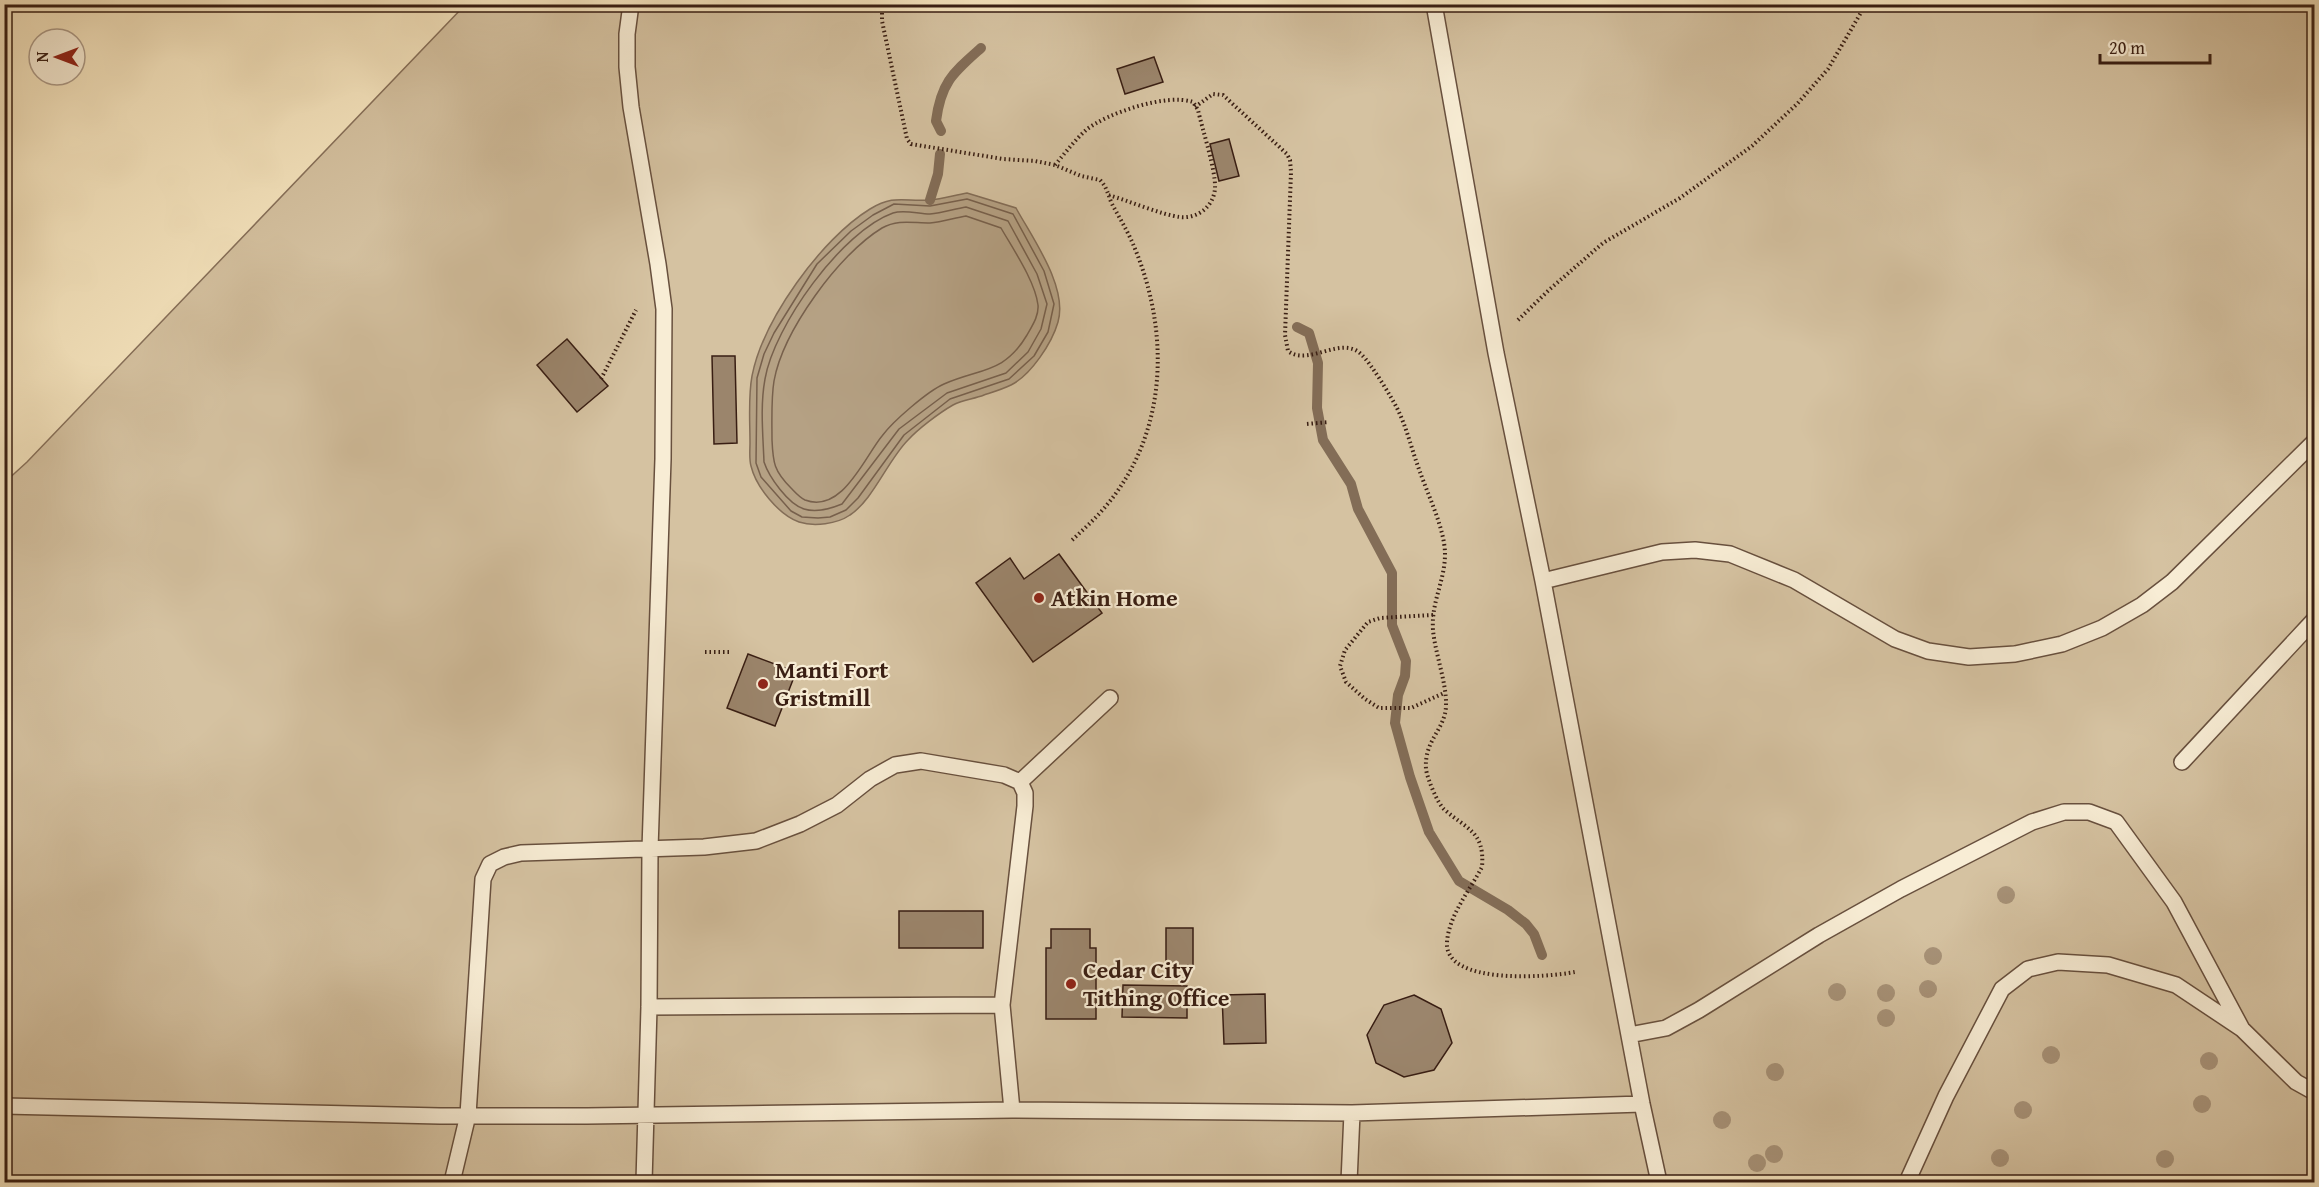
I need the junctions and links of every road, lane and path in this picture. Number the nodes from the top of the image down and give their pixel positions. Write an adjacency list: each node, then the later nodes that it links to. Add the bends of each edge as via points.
1 (631, 4): 24 (lane, via 627,34 631,107 664,309)
2 (882, 4): 6 (path, via 882,21 911,144)
3 (1434, 4): 9 (lane)
4 (1866, 4): 9 (path, via 1828,69 1760,139 1680,198 1603,243 1518,318)
5 (1195, 106): 6 (path, via 1188,100 1169,100 1108,116 1085,131); 7 (path, via 1215,183 1207,208 1199,214 1180,217); 16 (path, via 1213,94 1223,95 1290,160 1285,342 1288,351 1297,356 1346,349 1361,354 1400,415 1444,546 1444,566)
6 (1055, 165): 7 (path, via 1100,180)
7 (1108, 195): 14 (path, via 1151,293 1158,346 1158,387 1145,436 1129,471 1106,505)
8 (638, 306): 10 (path)
9 (1496, 353): 15 (lane)
10 (601, 379)
11 (1329, 422): 12 (path)
12 (1307, 424)
13 (2314, 442): 15 (lane, via 2172,582 2142,605 2102,628 2062,644 2015,654 1969,657 1928,651 1895,639 1794,580 1730,554 1662,552)
14 (1071, 541)
15 (1543, 581): 29 (lane)
16 (1433, 615): 20 (path); 20 (path, via 1368,622 1345,650 1340,666 1346,682 1365,699 1385,709 1406,709)
17 (2314, 620): 22 (lane)
18 (705, 652): 19 (path)
19 (730, 652)
20 (1444, 693): 25 (path, via 1445,713 1429,743 1426,774 1441,806 1466,824 1478,840 1482,861 1449,931 1447,950 1463,966 1491,975 1513,978)
21 (1110, 698): 23 (lane)
22 (2182, 762)
23 (1020, 782): 24 (lane, via 1004,775 921,761 895,765 837,805 756,840 704,848); 26 (lane, via 1025,806)
24 (651, 849): 27 (lane); 35 (lane, via 521,853 489,864 483,879)
25 (1575, 972)
26 (1002, 1005): 27 (lane); 33 (lane)
27 (649, 1007): 36 (lane)
28 (2242, 1029): 29 (lane, via 2175,902 2116,822 2089,812 2064,812 2032,822 1901,889 1666,1028); 30 (lane, via 2296,1082); 41 (lane, via 2176,985 2108,965 2058,962 2028,969 2002,988)
29 (1629, 1035): 31 (lane)
30 (2314, 1092)
31 (1642, 1104): 34 (lane); 40 (lane)
32 (4, 1106): 35 (lane)
33 (1012, 1110): 34 (lane); 36 (lane)
34 (1352, 1113): 39 (lane)
35 (468, 1115): 36 (lane); 37 (lane)
36 (645, 1115): 38 (lane)
37 (452, 1182)
38 (644, 1182)
39 (1349, 1182)
40 (1659, 1182)
41 (1907, 1182)

